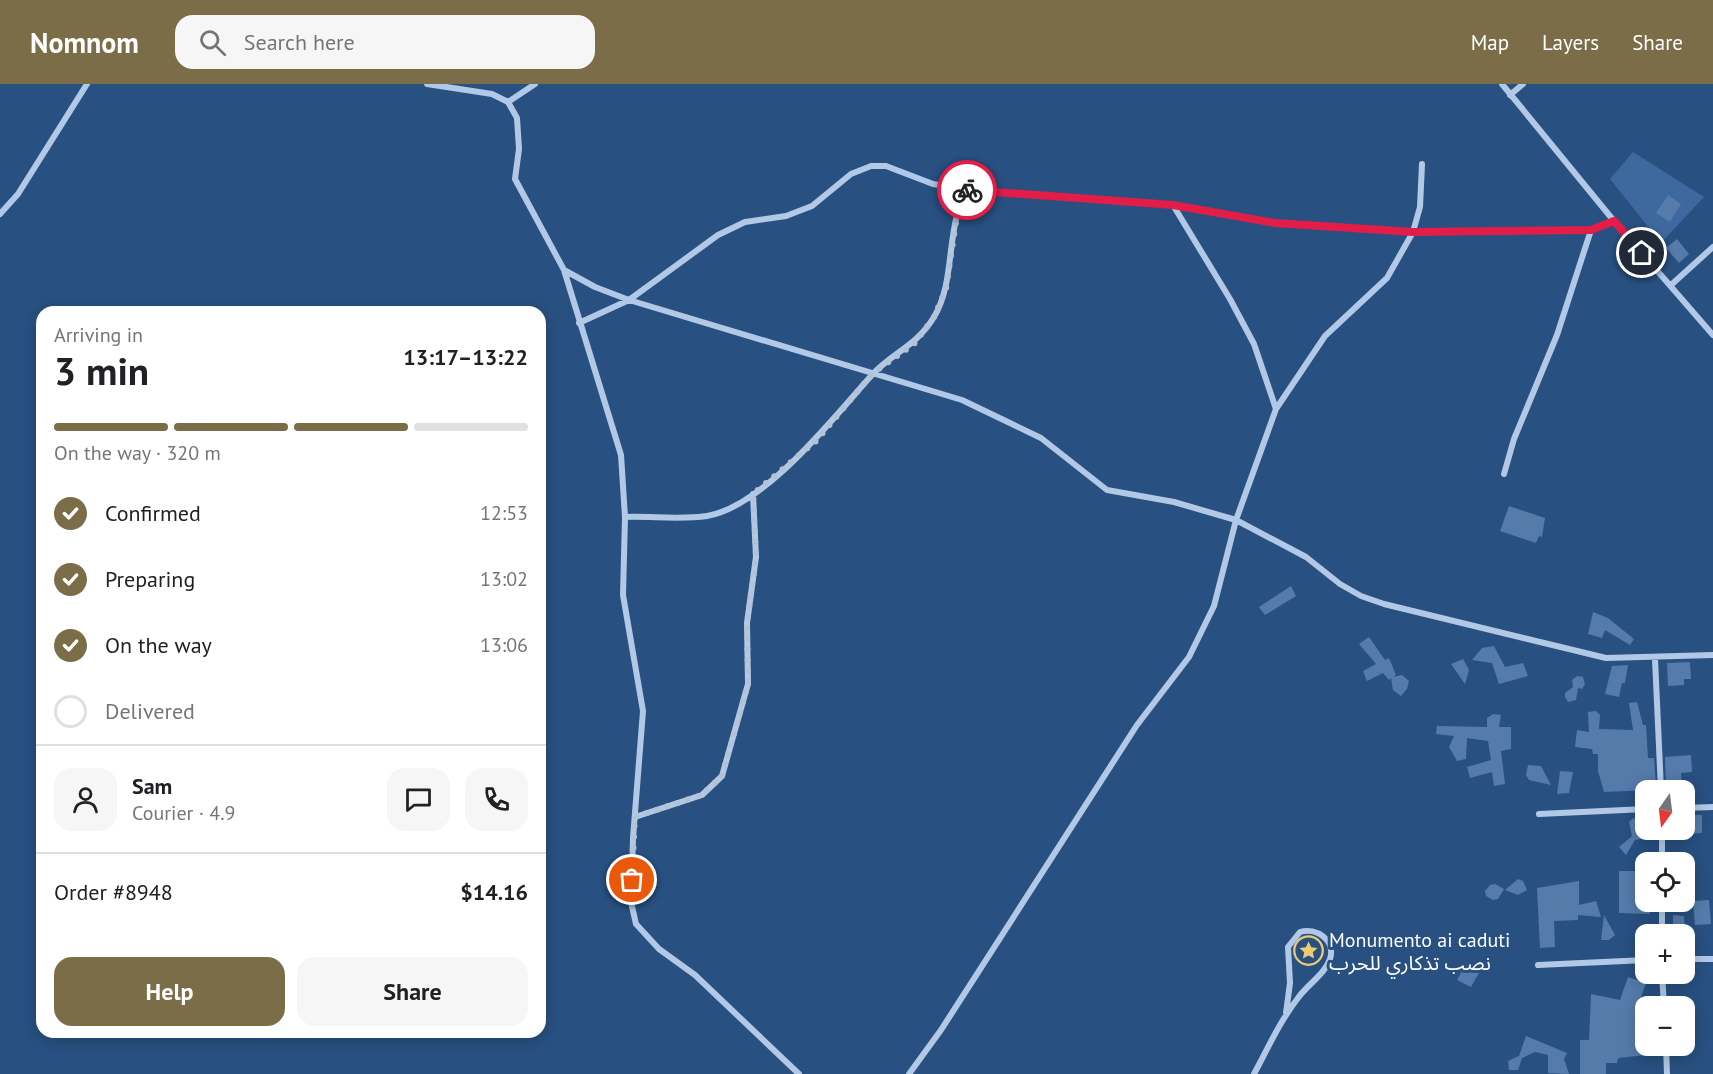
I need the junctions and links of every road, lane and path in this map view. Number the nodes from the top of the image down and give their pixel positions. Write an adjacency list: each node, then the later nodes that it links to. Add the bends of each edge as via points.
1 (87, 84): 11 (street, via 18,194)
2 (427, 84): 7 (street, via 492,94)
3 (536, 84): 7 (street)
4 (1502, 84): 6 (street)
5 (1523, 84): 6 (street)
6 (1510, 95): 12 (street)
7 (508, 102): 16 (street, via 517,118 519,149 515,179)
8 (1422, 164): 14 (street, via 1420,207)
9 (967, 190): 10 (street); 18 (street, via 933,184 886,166 871,166 851,174 812,206 786,216 745,222 718,235); 21 (street, via 957,216 946,289 934,317 914,344)
10 (1173, 205): 14 (street, via 1275,223); 22 (street, via 1254,344)
11 (0, 214)
12 (1614, 221): 13 (street); 17 (street)
13 (1591, 230): 14 (street); 23 (street, via 1557,335 1514,439)
14 (1413, 232): 22 (street, via 1387,278 1325,336)
15 (1713, 247): 17 (street)
16 (564, 270): 18 (street); 19 (street)
17 (1671, 285): 20 (street)
18 (630, 300): 19 (street); 21 (street)
19 (579, 323): 25 (street, via 621,456)
20 (1713, 335)
21 (873, 373): 24 (street, via 816,441); 26 (street, via 962,400 1041,438 1107,490 1174,502)
22 (1276, 409): 26 (street)
23 (1504, 474)
24 (753, 494): 25 (street, via 728,510 706,516); 34 (street, via 756,557 747,623 748,684 722,776 702,795)
25 (625, 517): 34 (street, via 623,595 643,711)
26 (1236, 520): 28 (street, via 1306,557 1361,596 1383,604 1606,658); 42 (street, via 1214,606 1189,657 1137,725)
27 (1713, 655): 28 (street)
28 (1655, 659): 29 (street)
29 (1661, 780)
30 (1713, 807): 31 (street)
31 (1695, 808)
32 (1635, 810): 33 (street)
33 (1539, 814)
34 (635, 817): 41 (street, via 631,902 636,924 659,950 695,975)
35 (1695, 959): 36 (street)
36 (1713, 959)
37 (1635, 960): 38 (street)
38 (1538, 964)
39 (1287, 1013): 39 (street, via 1288,947 1300,932 1317,932 1327,940 1331,957); 43 (street)
40 (1666, 1056): 44 (street)
41 (799, 1074)
42 (909, 1074)
43 (1254, 1074)
44 (1667, 1074)

